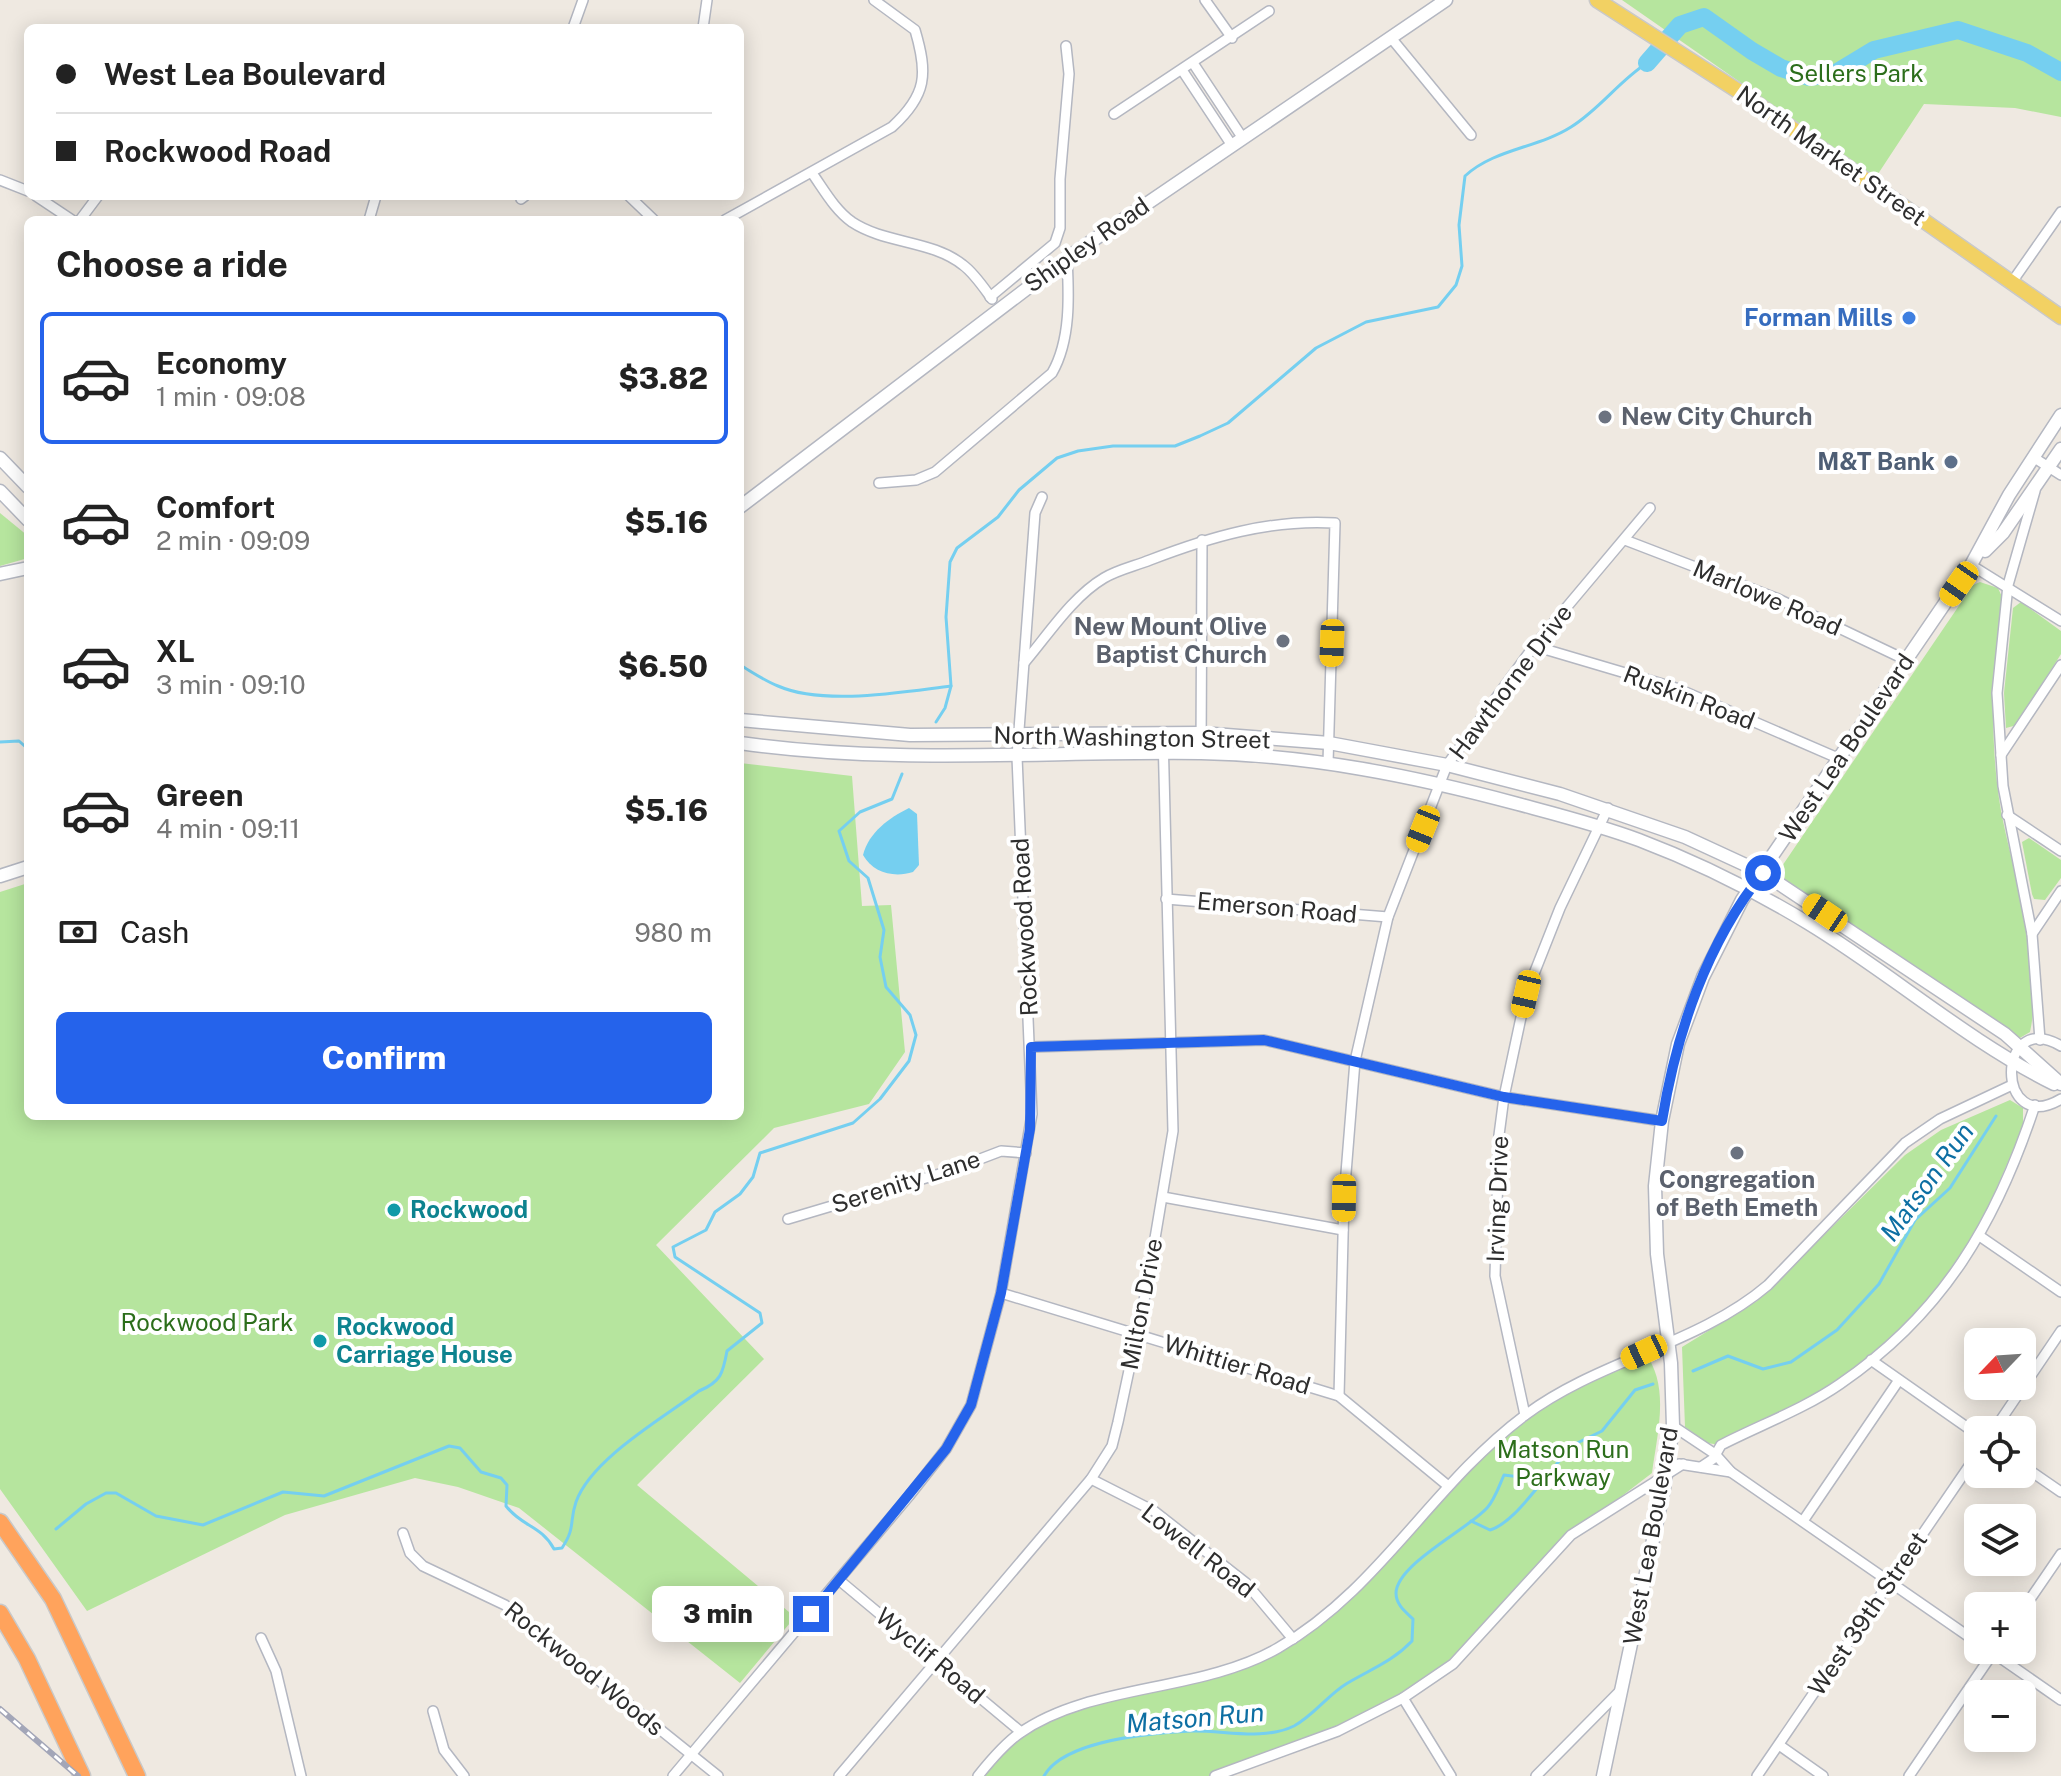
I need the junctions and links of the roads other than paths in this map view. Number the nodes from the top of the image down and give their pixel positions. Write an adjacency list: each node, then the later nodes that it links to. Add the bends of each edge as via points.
1 (583, 0): 8 (street)
2 (707, 0): 9 (street)
3 (874, 0): 18 (street, via 915,30 922,55 919,95 892,127)
4 (1205, 0): 10 (street)
5 (1446, 0): 11 (main road, Shipley Road)
6 (1597, 0): 28 (main road, North Market Street, via 1746,96)
7 (1269, 11): 10 (street)
8 (574, 24)
9 (704, 24)
10 (1232, 38): 13 (street)
11 (1392, 39): 16 (street); 17 (main road, Shipley Road)
12 (1066, 46): 29 (street, via 1060,228 1055,243)
13 (1193, 63): 14 (street); 17 (street)
14 (1182, 70): 15 (street); 17 (street)
15 (1114, 114)
16 (1471, 135)
17 (1236, 140): 27 (main road, Shipley Road)
18 (812, 173): 26 (street); 29 (street, via 851,221 963,265)
19 (0, 180): 20 (street)
20 (24, 189)
21 (42, 200): 24 (street)
22 (633, 200): 25 (street)
23 (2061, 212): 28 (street)
24 (66, 216)
25 (650, 216)
26 (732, 216)
27 (1067, 258): 30 (main road, Shipley Road); 39 (street, via 1062,357 1052,373 935,472 916,480)
28 (2012, 282): 31 (main road, North Market Street)
29 (990, 297): 30 (street)
30 (998, 308): 43 (main road, Shipley Road)
31 (2061, 317)
32 (2061, 415): 34 (main road, West Lea Boulevard)
33 (2061, 449): 36 (main road, West Lea Boulevard)
34 (2033, 457): 36 (street); 48 (main road, West Lea Boulevard)
35 (0, 458): 38 (main road)
36 (2050, 467): 37 (street); 40 (main road, West Lea Boulevard)
37 (2061, 475)
38 (24, 483)
39 (879, 483)
40 (2038, 483): 48 (main road, West Lea Boulevard, via 2003,533); 51 (street)
41 (0, 491): 45 (main road)
42 (1042, 497): 55 (street, Rockwood Road, via 1035,513)
43 (744, 504)
44 (1650, 508): 47 (street, Hawthorne Drive)
45 (24, 516)
46 (1202, 540): 55 (street, via 1104,578 1079,599); 58 (street); 62 (street, via 1267,525 1335,523)
47 (1625, 540): 53 (street, Hawthorne Drive); 54 (street, Marlowe Road, via 1776,598)
48 (1971, 565): 51 (street); 54 (main road, West Lea Boulevard)
49 (24, 569): 50 (main road)
50 (0, 574)
51 (2008, 585): 52 (street); 65 (street, via 1997,693)
52 (2061, 621)
53 (1534, 646): 67 (street, Ruskin Road, via 1676,688); 69 (street, Hawthorne Drive)
54 (1906, 660): 67 (main road, West Lea Boulevard)
55 (1024, 664): 60 (street, Rockwood Road)
56 (2061, 665): 65 (street)
57 (744, 720): 60 (main road, North Washington Street, via 910,735)
58 (1201, 733): 59 (main road, North Washington Street); 62 (main road, North Washington Street); 63 (street)
59 (1163, 734): 60 (main road, North Washington Street); 64 (street, Milton Drive)
60 (1019, 736): 66 (street, Rockwood Road)
61 (744, 743): 66 (main road, North Washington Street, via 890,757)
62 (1329, 743): 68 (street); 69 (main road, North Washington Street)
63 (1201, 753): 64 (main road, North Washington Street); 68 (main road, North Washington Street)
64 (1163, 754): 66 (main road, North Washington Street); 80 (street, Milton Drive)
65 (2000, 756): 72 (street)
66 (1017, 757): 86 (street, Rockwood Road)
67 (1840, 759): 76 (main road, West Lea Boulevard)
68 (1328, 763): 70 (main road, North Washington Street)
69 (1447, 765): 70 (street, Hawthorne Drive); 71 (main road, North Washington Street)
70 (1441, 785): 73 (main road, North Washington Street); 81 (street, Hawthorne Drive)
71 (1608, 808): 73 (street, Irving Drive); 76 (main road, North Washington Street)
72 (2007, 815): 74 (street); 82 (street)
73 (1600, 826): 78 (main road, North Washington Street); 92 (street, Irving Drive, via 1526,994)
74 (2061, 851)
75 (24, 868): 77 (main road)
76 (1763, 873): 78 (main road, West Lea Boulevard); 87 (main road, North Washington Street)
77 (0, 876)
78 (1748, 891): 89 (main road, North Washington Street, via 1808,923); 95 (main road, West Lea Boulevard, via 1691,1006)
79 (2061, 891): 82 (street)
80 (1166, 899): 81 (street, Emerson Road); 84 (street, Milton Drive)
81 (1388, 917): 88 (street, Hawthorne Drive)
82 (2032, 934): 83 (street)
83 (2040, 1040): 85 (street); 87 (street)
84 (1173, 1041): 86 (street); 88 (street, via 1264,1040); 97 (street, Milton Drive, via 1174,1107)
85 (2061, 1046)
86 (1031, 1047): 96 (street, Rockwood Road, via 1032,1114)
87 (2021, 1048): 89 (street); 91 (main road, North Washington Street)
88 (1355, 1061): 92 (street); 99 (street, Hawthorne Drive)
89 (2011, 1063): 90 (street); 91 (main road, North Washington Street)
90 (2012, 1085): 94 (street); 105 (street, via 1940,1119 1905,1143 1759,1292)
91 (2061, 1086)
92 (1504, 1097): 95 (street); 109 (street, Irving Drive, via 1495,1276)
93 (2061, 1099): 94 (street)
94 (2035, 1105): 100 (street)
95 (1662, 1121): 105 (main road, West Lea Boulevard, via 1655,1212)
96 (1026, 1153): 98 (street, Serenity Lane, via 1001,1151); 102 (street, Rockwood Road)
97 (1163, 1197): 99 (street); 104 (street, Milton Drive)
98 (788, 1219)
99 (1343, 1230): 108 (street, Hawthorne Drive)
100 (1981, 1237): 101 (street); 106 (street, via 1920,1315)
101 (2061, 1292)
102 (1001, 1293): 104 (street, Whittier Road); 126 (street, Rockwood Road, via 971,1405 957,1433)
103 (2061, 1331): 110 (street)
104 (1136, 1334): 108 (street, Whittier Road); 119 (street, Milton Drive, via 1112,1446)
105 (1669, 1341): 109 (street, via 1573,1384); 112 (main road, West Lea Boulevard)
106 (1871, 1360): 107 (street); 113 (street, via 1817,1398 1721,1445)
107 (1899, 1380): 111 (street); 122 (street)
108 (1339, 1396): 120 (street, Whittier Road)
109 (1525, 1415): 120 (street)
110 (2003, 1416)
111 (1964, 1425)
112 (1673, 1426): 113 (street); 115 (main road, West Lea Boulevard)
113 (1715, 1454): 114 (street); 116 (street)
114 (1701, 1467): 115 (street, via 1683,1464); 116 (street)
115 (1667, 1469): 136 (main road, West Lea Boulevard); 137 (street, via 1571,1535 1453,1664)
116 (1731, 1472): 122 (street)
117 (1964, 1474): 127 (street, West 39th Street)
118 (2036, 1475): 121 (street)
119 (1091, 1479): 132 (street, Lowell Road, via 1154,1511 1246,1583); 133 (street, Milton Drive)
120 (1447, 1485): 132 (street, via 1355,1593)
121 (2061, 1492)
122 (1803, 1521): 127 (street)
123 (0, 1522): 144 (highway, via 53,1599)
124 (403, 1533): 142 (street, Rockwood Woods, via 410,1553 423,1566 505,1605)
125 (2061, 1554): 128 (street)
126 (839, 1580): 133 (street, Wyclif Road); 142 (street, Rockwood Road)
127 (1890, 1582): 130 (street); 141 (street, West 39th Street)
128 (2035, 1592)
129 (0, 1613): 143 (highway)
130 (1964, 1633)
131 (261, 1638): 145 (street, via 276,1671)
132 (1293, 1639): 140 (street, via 1241,1667 1079,1707)
133 (936, 1660): 140 (street, Wyclif Road); 149 (street, Milton Drive)
134 (1983, 1664): 157 (street)
135 (2010, 1664): 138 (street)
136 (1622, 1689): 153 (street); 154 (main road, West Lea Boulevard)
137 (1403, 1698): 151 (street, via 1338,1731); 152 (street)
138 (2061, 1700)
139 (433, 1711): 146 (street, via 444,1750)
140 (1021, 1732): 150 (street)
141 (1779, 1745): 155 (street, West 39th Street); 156 (street)
142 (691, 1755): 147 (street, Rockwood Road); 148 (street, Rockwood Woods)
143 (82, 1776)
144 (137, 1776)
145 (301, 1776)
146 (464, 1776)
147 (673, 1776)
148 (718, 1776)
149 (839, 1776)
150 (978, 1776)
151 (1215, 1776)
152 (1451, 1776)
153 (1536, 1776)
154 (1603, 1776)
155 (1757, 1776)
156 (1823, 1776)
157 (1909, 1776)

